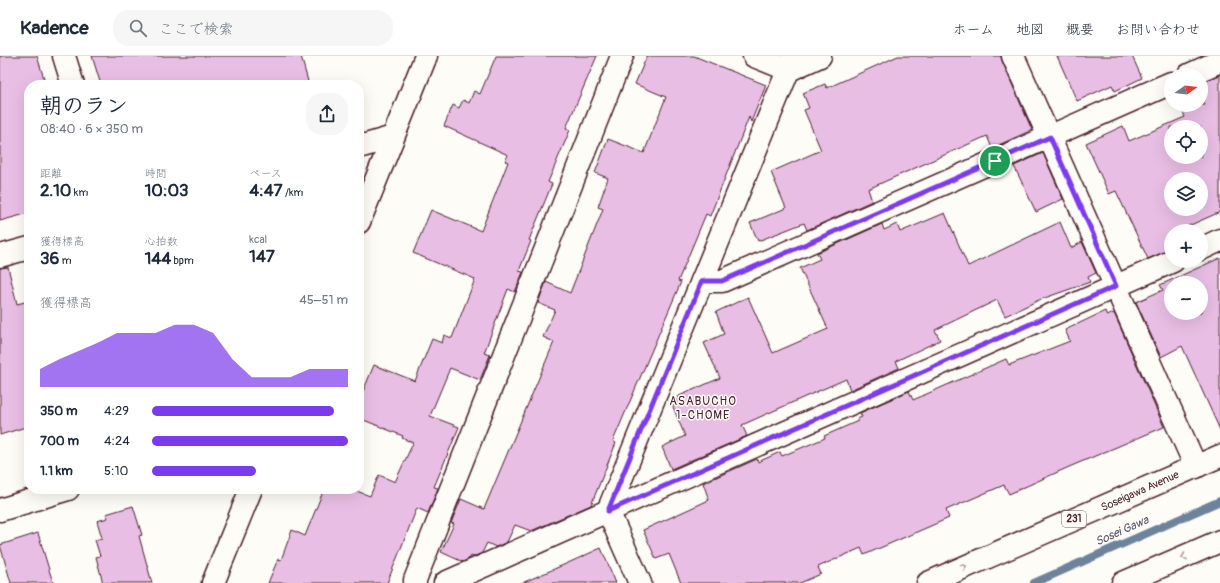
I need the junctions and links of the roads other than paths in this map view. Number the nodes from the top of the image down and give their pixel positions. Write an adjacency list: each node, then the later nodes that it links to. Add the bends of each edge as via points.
1 (64, 56): 10 (main road)
2 (426, 56): 12 (main road)
3 (622, 56): 31 (main road)
4 (754, 56): 8 (main road)
5 (820, 56): 8 (main road)
6 (1013, 56): 13 (main road)
7 (1220, 61): 9 (main road)
8 (791, 63): 21 (main road)
9 (1204, 68)
10 (71, 80)
11 (1164, 86): 13 (main road)
12 (393, 137): 14 (main road); 15 (main road)
13 (1050, 137): 21 (main road, via 722,281); 22 (main road)
14 (364, 146)
15 (364, 210)
16 (1220, 240): 17 (main road)
17 (1208, 246)
18 (24, 249): 19 (main road)
19 (0, 256)
20 (1164, 265): 22 (main road)
21 (702, 281): 28 (main road)
22 (1116, 286): 24 (main road); 28 (main road)
23 (1220, 456): 24 (main road, Soseigawa Avenue / 231)
24 (1196, 466): 34 (main road, Soseigawa Avenue / 231, one-way to 24)
25 (52, 494): 27 (main road)
26 (249, 494): 30 (main road)
27 (0, 510)
28 (608, 511): 32 (main road); 33 (main road)
29 (1220, 541): 35 (main road, one-way to 35)
30 (213, 583)
31 (415, 583)
32 (445, 583)
33 (640, 583)
34 (928, 583)
35 (1123, 583)

